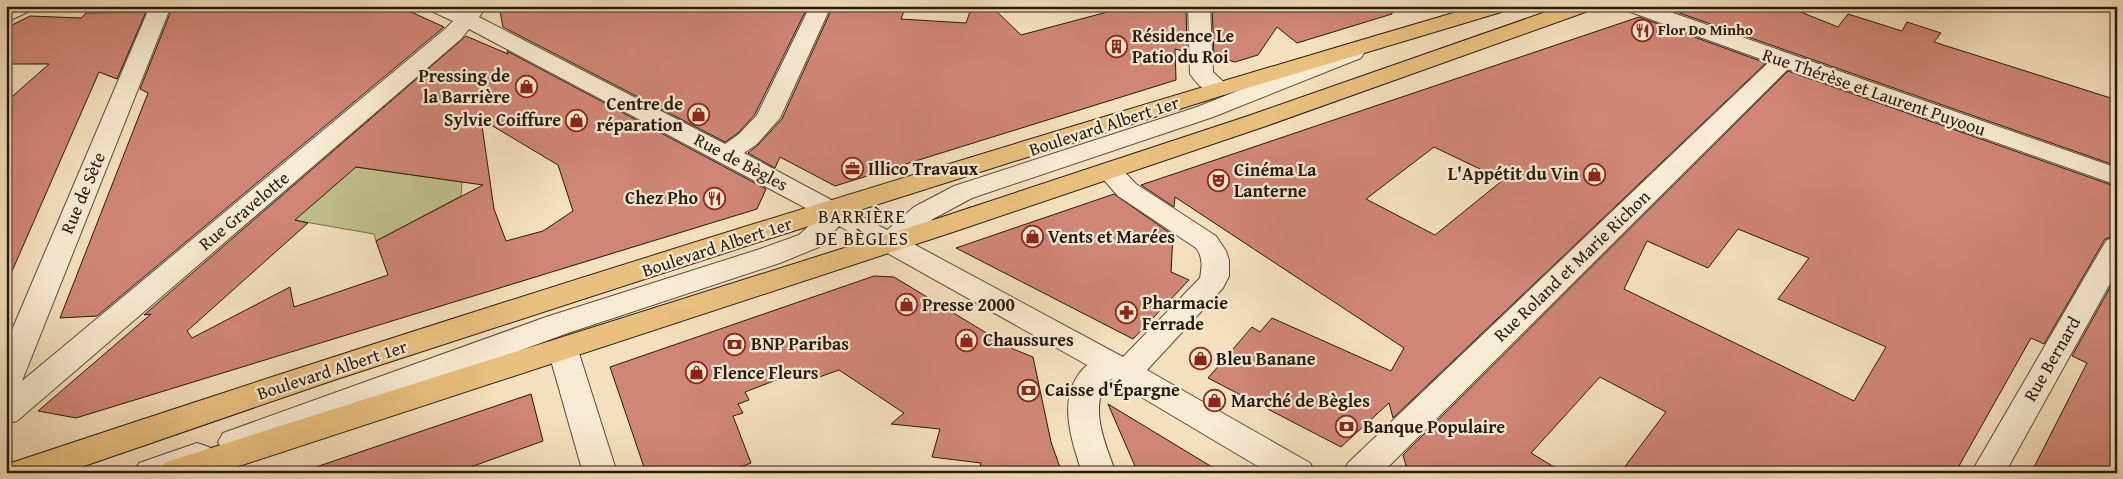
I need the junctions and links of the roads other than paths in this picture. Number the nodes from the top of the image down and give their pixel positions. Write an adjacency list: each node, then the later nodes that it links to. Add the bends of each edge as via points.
1 (25, 6): 10 (street)
2 (161, 6): 22 (street, Rue de Sète)
3 (436, 6): 9 (street, Rue de Bègles)
4 (821, 6): 14 (street, via 768,118 748,139)
5 (1199, 6): 13 (street, via 1202,74)
6 (1501, 6): 11 (main road, Boulevard Albert 1er)
7 (1584, 6): 15 (main road)
8 (1632, 6): 12 (street, Rue Thérèse et Laurent Puyoou)
9 (471, 13): 14 (street, Rue de Bègles); 23 (street, Rue Gravelotte, via 453,34)
10 (6, 16)
11 (1375, 44): 13 (main road, Boulevard Albert 1er); 18 (street, via 1205,112 963,192 912,220)
12 (1784, 60): 16 (street, Rue Thérèse et Laurent Puyoou); 30 (street, Rue Roland et Marie Richon)
13 (1219, 90): 17 (main road, Boulevard Albert 1er)
14 (726, 154): 17 (street, Rue de Bègles)
15 (1109, 171): 18 (main road); 21 (street, via 1127,190 1206,242 1216,259 1213,282)
16 (2117, 177)
17 (831, 211): 18 (street, Rue de Bègles); 24 (main road, Boulevard Albert 1er, via 323,372); 25 (street, via 827,224 808,241 770,256 557,325)
18 (891, 243): 20 (main road); 21 (street, Rue de Bègles)
19 (2117, 246): 31 (street, Rue Bernard)
20 (563, 350): 26 (main road); 27 (street)
21 (1118, 368): 28 (street, via 1090,381 1085,396 1085,430); 29 (street, Rue de Bègles)
22 (6, 381)
23 (6, 412)
24 (23, 473)
25 (150, 473)
26 (176, 473)
27 (600, 473)
28 (1099, 473)
29 (1298, 473)
30 (1360, 473)
31 (1988, 473)

